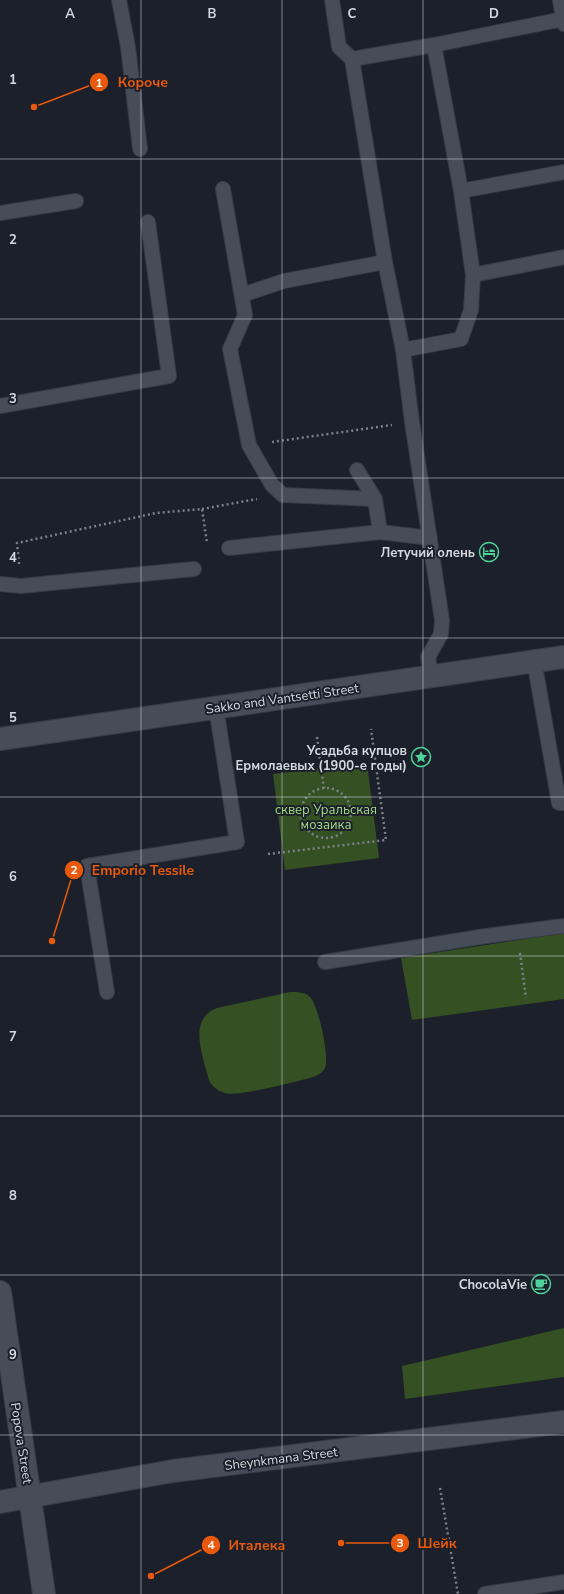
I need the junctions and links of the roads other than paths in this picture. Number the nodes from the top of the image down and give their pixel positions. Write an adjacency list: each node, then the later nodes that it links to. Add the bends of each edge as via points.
1 (119, 0): 7 (lane, via 128,47)
2 (332, 0): 6 (lane, via 340,46)
3 (560, 0): 4 (lane)
4 (564, 22): 5 (lane)
5 (434, 45): 6 (lane); 10 (lane)
6 (352, 59): 15 (lane)
7 (140, 149)
8 (564, 172): 10 (lane)
9 (222, 189): 17 (lane)
10 (461, 191): 16 (lane)
11 (76, 201): 12 (lane)
12 (0, 213)
13 (148, 222): 19 (lane, via 169,376)
14 (564, 257): 16 (lane)
15 (385, 262): 17 (lane, via 284,281); 18 (lane)
16 (473, 275): 18 (lane, via 471,310 461,339)
17 (242, 295): 21 (lane, via 245,315 230,349 248,445 272,485 283,495)
18 (403, 350): 23 (lane)
19 (0, 406)
20 (357, 470): 21 (lane)
21 (375, 499): 22 (lane)
22 (380, 532): 23 (lane); 24 (lane)
23 (430, 538): 29 (lane, via 442,620 441,634 428,657)
24 (229, 548)
25 (194, 569): 26 (lane, via 21,586)
26 (0, 584)
27 (564, 657): 28 (street, Sakko and Vantsetti Street)
28 (534, 660): 29 (street, Sakko and Vantsetti Street); 32 (lane, via 559,804)
29 (431, 676): 30 (street, Sakko and Vantsetti Street)
30 (216, 707): 31 (street, Sakko and Vantsetti Street); 35 (lane, via 237,842 87,866)
31 (0, 739)
32 (564, 803)
33 (564, 926): 34 (lane)
34 (325, 962)
35 (107, 992)
36 (0, 1292): 38 (street, Popova Street)
37 (564, 1422): 38 (street, Sheynkmana Street, via 173,1472)
38 (31, 1497): 39 (street, Sheynkmana Street); 41 (street, Popova Street)
39 (0, 1502)
40 (564, 1582): 42 (lane)
41 (44, 1594)
42 (485, 1594)

